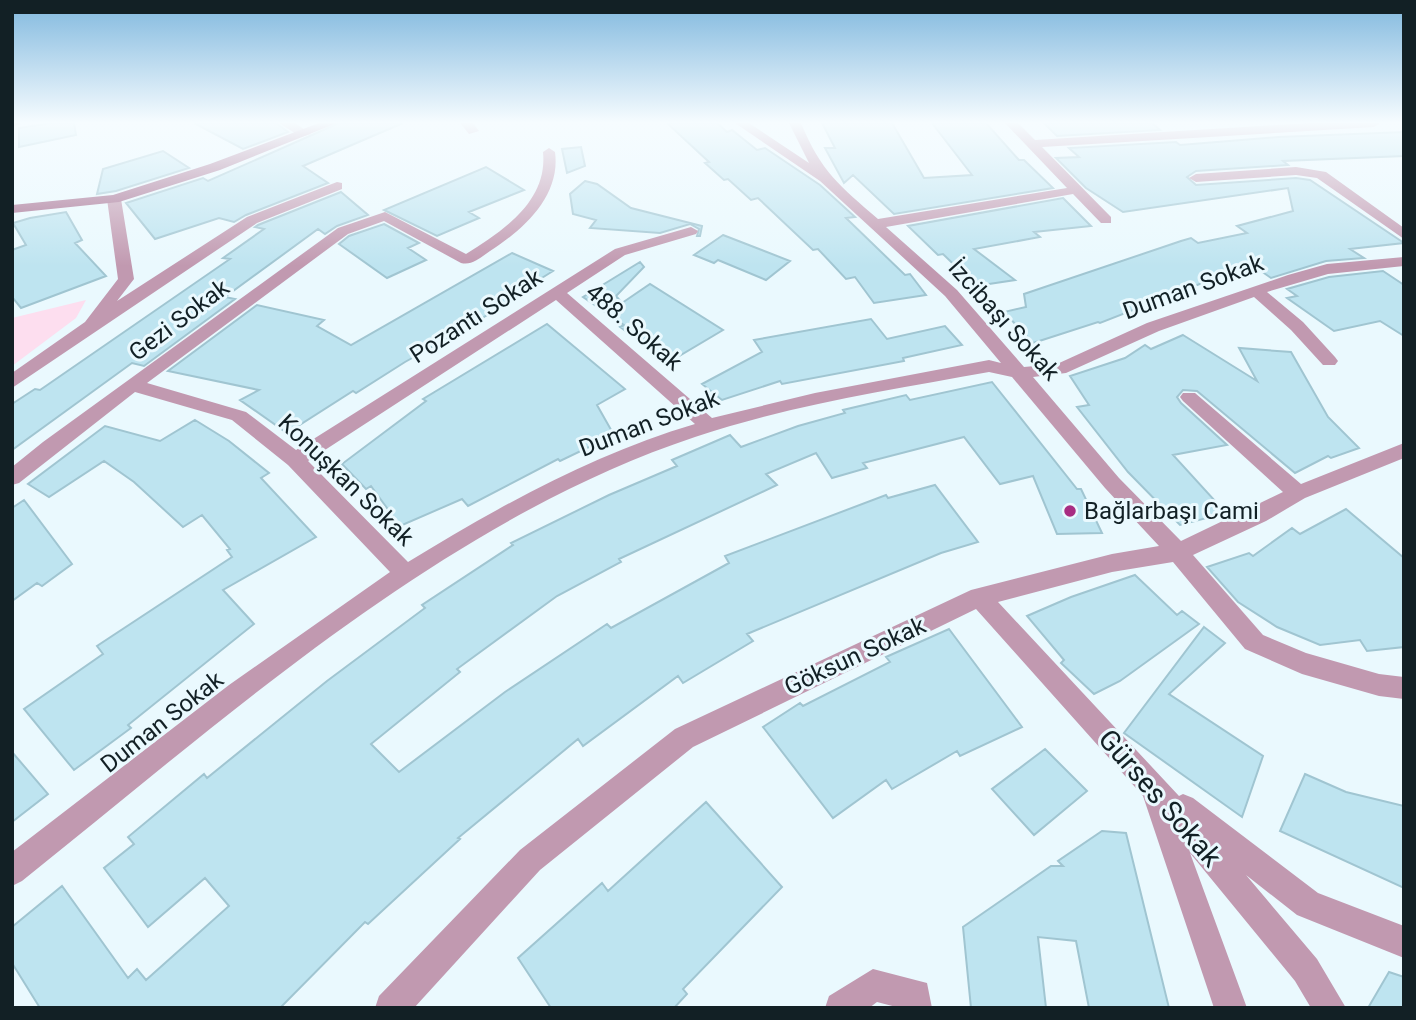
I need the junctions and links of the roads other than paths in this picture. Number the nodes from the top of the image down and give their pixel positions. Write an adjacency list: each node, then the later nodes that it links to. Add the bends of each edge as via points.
1 (204, 171): 10 (street)
2 (548, 171): 23 (street, Gezi Sokak, via 541,198 515,228 466,260 384,216 343,231)
3 (812, 171): 7 (street)
4 (820, 171): 7 (street, İzcibaşı Sokak)
5 (1057, 171): 9 (street)
6 (1196, 178): 15 (street, via 1296,171 1321,175)
7 (826, 180): 13 (street, İzcibaşı Sokak)
8 (337, 186): 19 (street, via 252,220)
9 (1076, 190): 12 (street); 13 (street)
10 (114, 199): 11 (street); 19 (street, via 127,279)
11 (12, 209)
12 (1106, 220)
13 (876, 223): 21 (street, İzcibaşı Sokak, via 951,293)
14 (691, 231): 18 (street, Pozantı Sokak, via 620,252)
15 (1404, 235)
16 (1400, 265): 17 (street, Duman Sokak, via 1327,270)
17 (1256, 291): 20 (street); 21 (street, Duman Sokak, via 1153,327 1060,369)
18 (558, 293): 25 (street, 488. Sokak); 27 (street, Pozantı Sokak)
19 (91, 326): 22 (street)
20 (1329, 361)
21 (1021, 373): 25 (street, Duman Sokak, via 989,366 818,399); 30 (street, İzcibaşı Sokak, via 1112,483)
22 (12, 382)
23 (132, 385): 27 (street, Konuşkan Sokak, via 239,416); 28 (street, Gezi Sokak)
24 (1189, 397): 29 (street)
25 (709, 426): 31 (street, Duman Sokak, via 645,448 496,517)
26 (1400, 456): 29 (street, Göksun Sokak)
27 (295, 460): 31 (street, Konuşkan Sokak)
28 (12, 478)
29 (1298, 493): 30 (street, Göksun Sokak)
30 (1178, 552): 32 (street, Göksun Sokak, via 1112,562); 33 (street, İzcibaşı Sokak, via 1254,642 1302,663)
31 (405, 573): 35 (street, Duman Sokak, via 289,656)
32 (979, 597): 34 (street, Gürses Sokak); 37 (street, Göksun Sokak, via 684,738 530,860)
33 (1404, 688)
34 (1151, 784): 36 (street, via 1308,904); 40 (street); 41 (street, Gürses Sokak, via 1306,970)
35 (12, 870)
36 (1404, 942)
37 (391, 1008)
38 (841, 1008): 39 (street, via 873,985 915,995)
39 (916, 1008)
40 (1231, 1008)
41 (1330, 1008)

